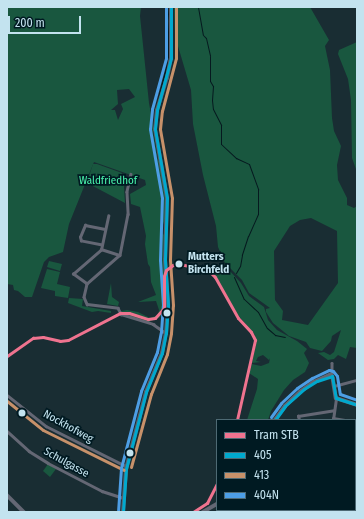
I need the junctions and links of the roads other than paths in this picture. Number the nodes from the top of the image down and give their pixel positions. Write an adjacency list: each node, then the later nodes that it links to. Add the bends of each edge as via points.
1 (171, 7): 8 (main road, via 170,64 157,110 155,129 167,194)
2 (131, 174): 6 (street, via 127,192 128,214)
3 (108, 216): 4 (street)
4 (105, 229): 5 (street); 5 (street, via 85,225 80,237 81,241)
5 (101, 247): 6 (street); 7 (street, via 72,274)
6 (120, 255): 7 (street)
7 (87, 284): 8 (street, via 84,297 87,304 118,308 121,314 153,324)
8 (166, 333): 21 (main road, via 164,350 146,392)
9 (332, 363): 10 (street)
10 (332, 376): 12 (street); 17 (street, via 320,379 304,389 285,406)
11 (357, 380): 12 (street)
12 (334, 386): 14 (street)
13 (7, 395): 21 (street, Nockhofweg, via 46,426)
14 (336, 398): 15 (street); 16 (street)
15 (357, 405)
16 (334, 410): 18 (street, via 298,416); 19 (street)
17 (276, 419)
18 (299, 419)
19 (333, 419)
20 (7, 431): 23 (street, Schulgasse, via 29,451 48,463 98,489)
21 (126, 466): 23 (main road)
22 (7, 495): 25 (street)
23 (124, 498): 26 (main road)
24 (216, 505): 27 (street)
25 (24, 512)
26 (122, 512)
27 (202, 512)

